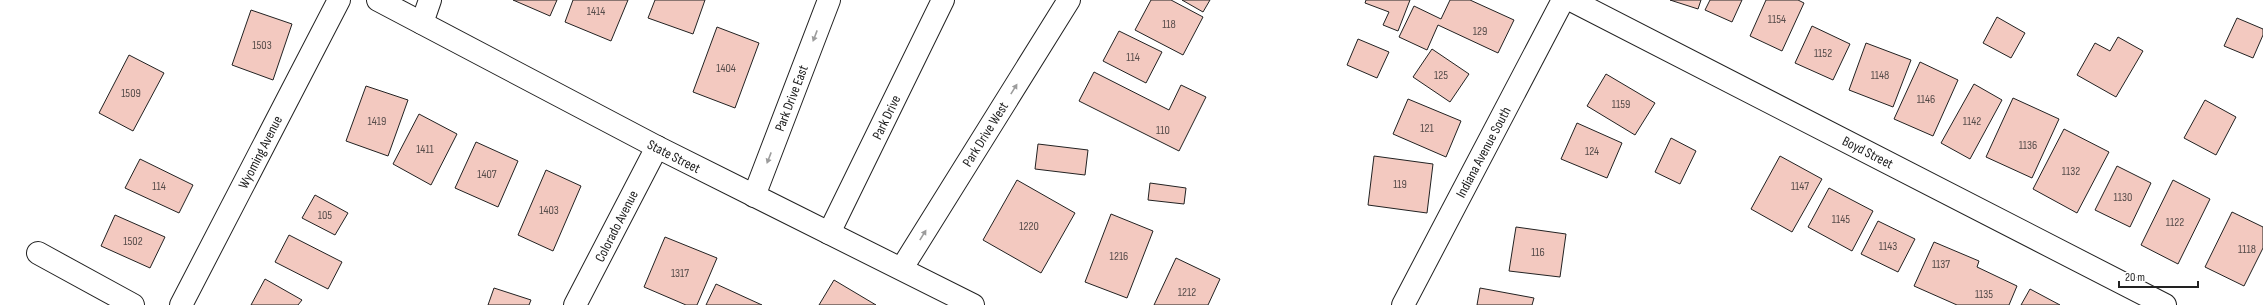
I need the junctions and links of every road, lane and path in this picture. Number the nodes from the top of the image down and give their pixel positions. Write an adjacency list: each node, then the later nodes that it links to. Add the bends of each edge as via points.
1 (339, 0): 16 (main road, Wyoming Avenue)
2 (378, 0): 9 (main road, State Street)
3 (430, 0): 9 (main road)
4 (829, 0): 11 (main road, Park Drive East, one-way to 11)
5 (942, 0): 12 (main road, Park Drive)
6 (1069, 0): 14 (main road, Park Drive West, one-way to 6)
7 (1563, 0): 19 (main road, Indiana Avenue South)
8 (1571, 0): 20 (main road, Boyd Street)
9 (422, 23): 10 (main road, State Street)
10 (657, 147): 11 (main road, State Street); 17 (main road, Colorado Avenue)
11 (754, 196): 12 (main road, State Street)
12 (829, 233): 14 (main road, State Street)
13 (38, 253): 15 (main road)
14 (902, 268): 18 (main road, State Street)
15 (133, 305)
16 (181, 305)
17 (575, 305)
18 (974, 305)
19 (1404, 305)
20 (2165, 305)

